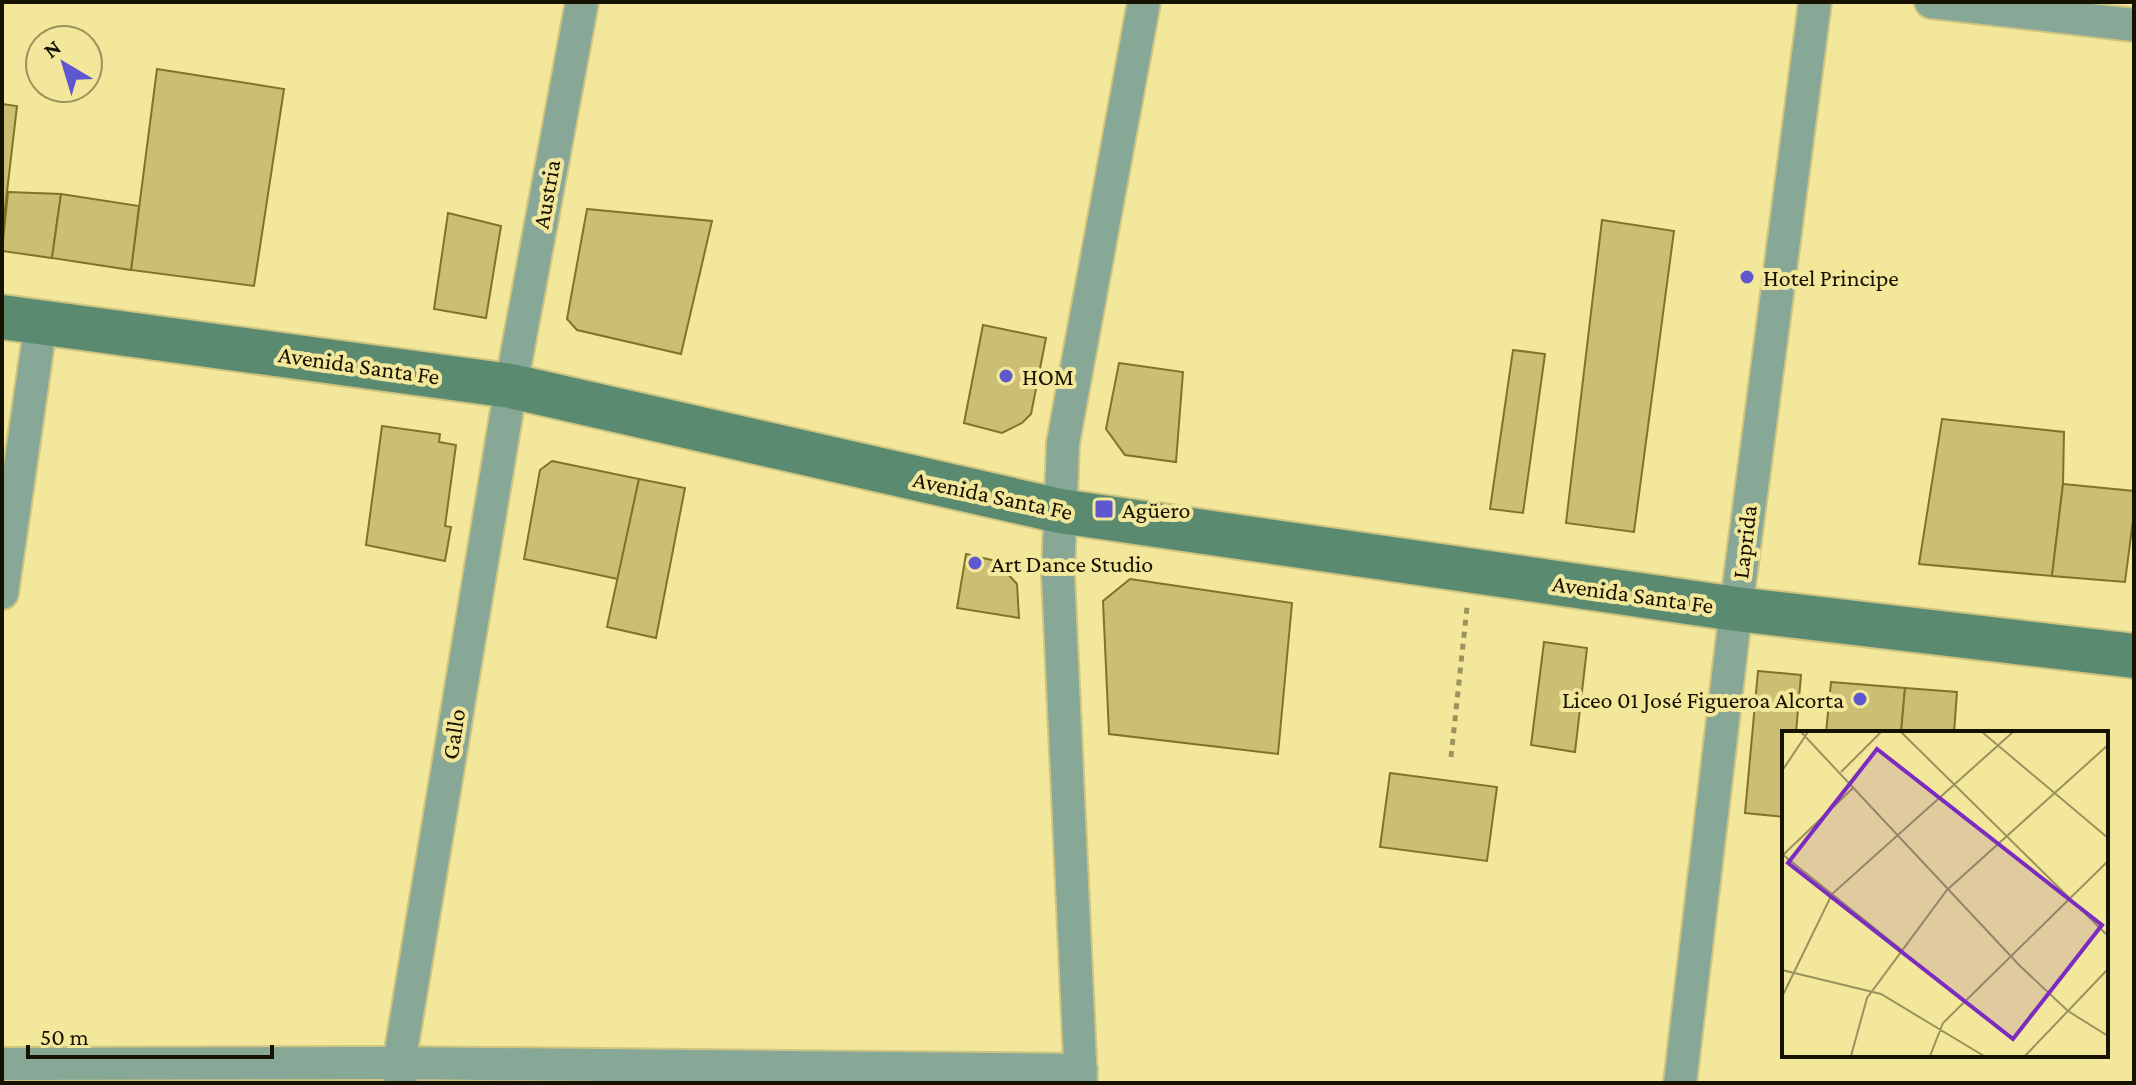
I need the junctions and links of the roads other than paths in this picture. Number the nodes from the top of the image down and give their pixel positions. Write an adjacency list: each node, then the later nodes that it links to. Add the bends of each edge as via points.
1 (582, 2): 7 (street, Austria)
2 (1144, 2): 8 (street, via 1063,443)
3 (1815, 2): 10 (street, Laprida)
4 (1931, 2): 5 (street)
5 (2134, 25)
6 (22, 319): 7 (main road, Avenida Santa Fe); 9 (street)
7 (511, 386): 8 (main road, Avenida Santa Fe); 13 (street, Gallo)
8 (1060, 511): 10 (main road, Avenida Santa Fe); 14 (street, via 1058,575)
9 (2, 593)
10 (1736, 609): 11 (main road, Avenida Santa Fe); 16 (street, Laprida)
11 (2134, 656)
12 (2, 1064): 13 (street); 15 (street)
13 (400, 1073): 14 (street)
14 (1081, 1077)
15 (5, 1083)
16 (1680, 1083)

